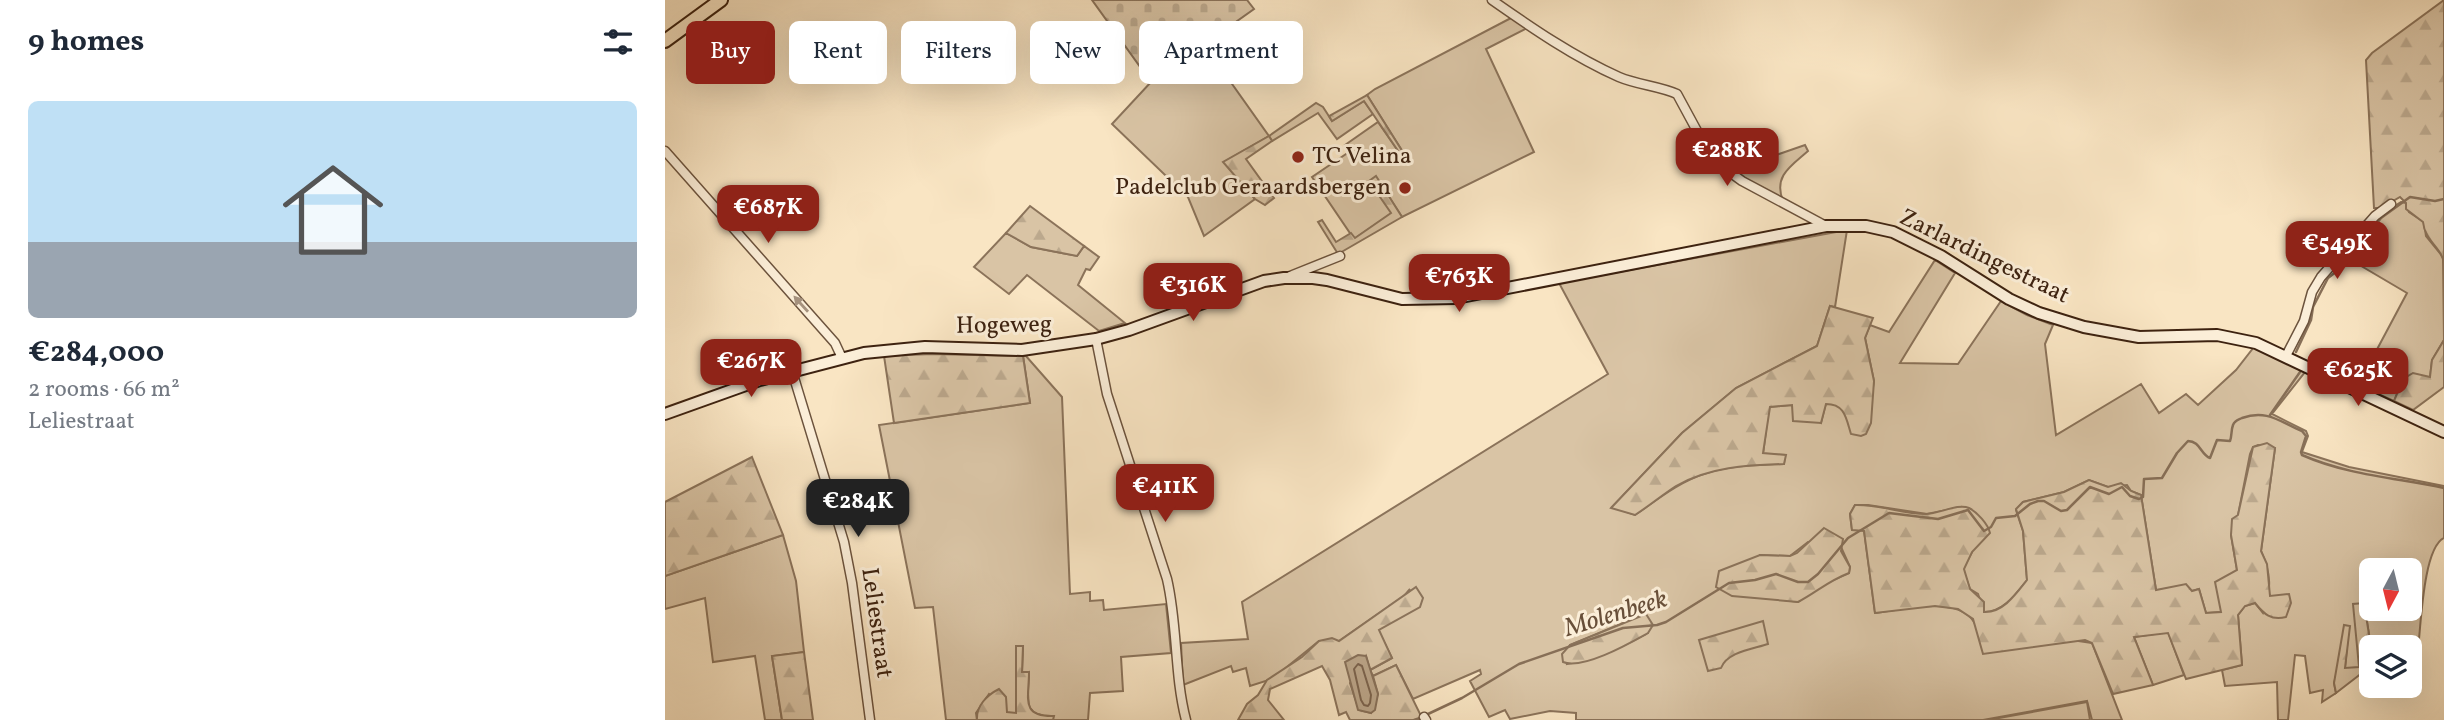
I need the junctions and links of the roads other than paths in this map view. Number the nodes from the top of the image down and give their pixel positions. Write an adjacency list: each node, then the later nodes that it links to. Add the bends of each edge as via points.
1 (721, 0): 3 (main road)
2 (1492, 0): 6 (street, via 1605,70 1677,94 1720,166)
3 (665, 41)
4 (665, 151): 11 (street, one-way to 4, via 835,343)
5 (2391, 204): 10 (street, via 2321,277)
6 (1826, 226): 8 (street, Zarlardingestraat, via 1456,299 1402,299 1328,280); 10 (street, Zarlardingestraat, via 1866,226 1893,232 2009,299 2084,327 2139,337 2217,335)
7 (1340, 256): 8 (street, Hogeweg)
8 (1284, 278): 9 (street, Hogeweg)
9 (1096, 339): 11 (street, Hogeweg, via 1022,350 910,348); 16 (street, via 1107,394 1167,579)
10 (2286, 356): 14 (street, Zarlardingestraat)
11 (842, 358): 12 (street, Hogeweg)
12 (792, 371): 13 (street, Hogeweg); 15 (street, Leliestraat, via 844,542)
13 (665, 414)
14 (2444, 432)
15 (870, 720)
16 (1186, 720)

